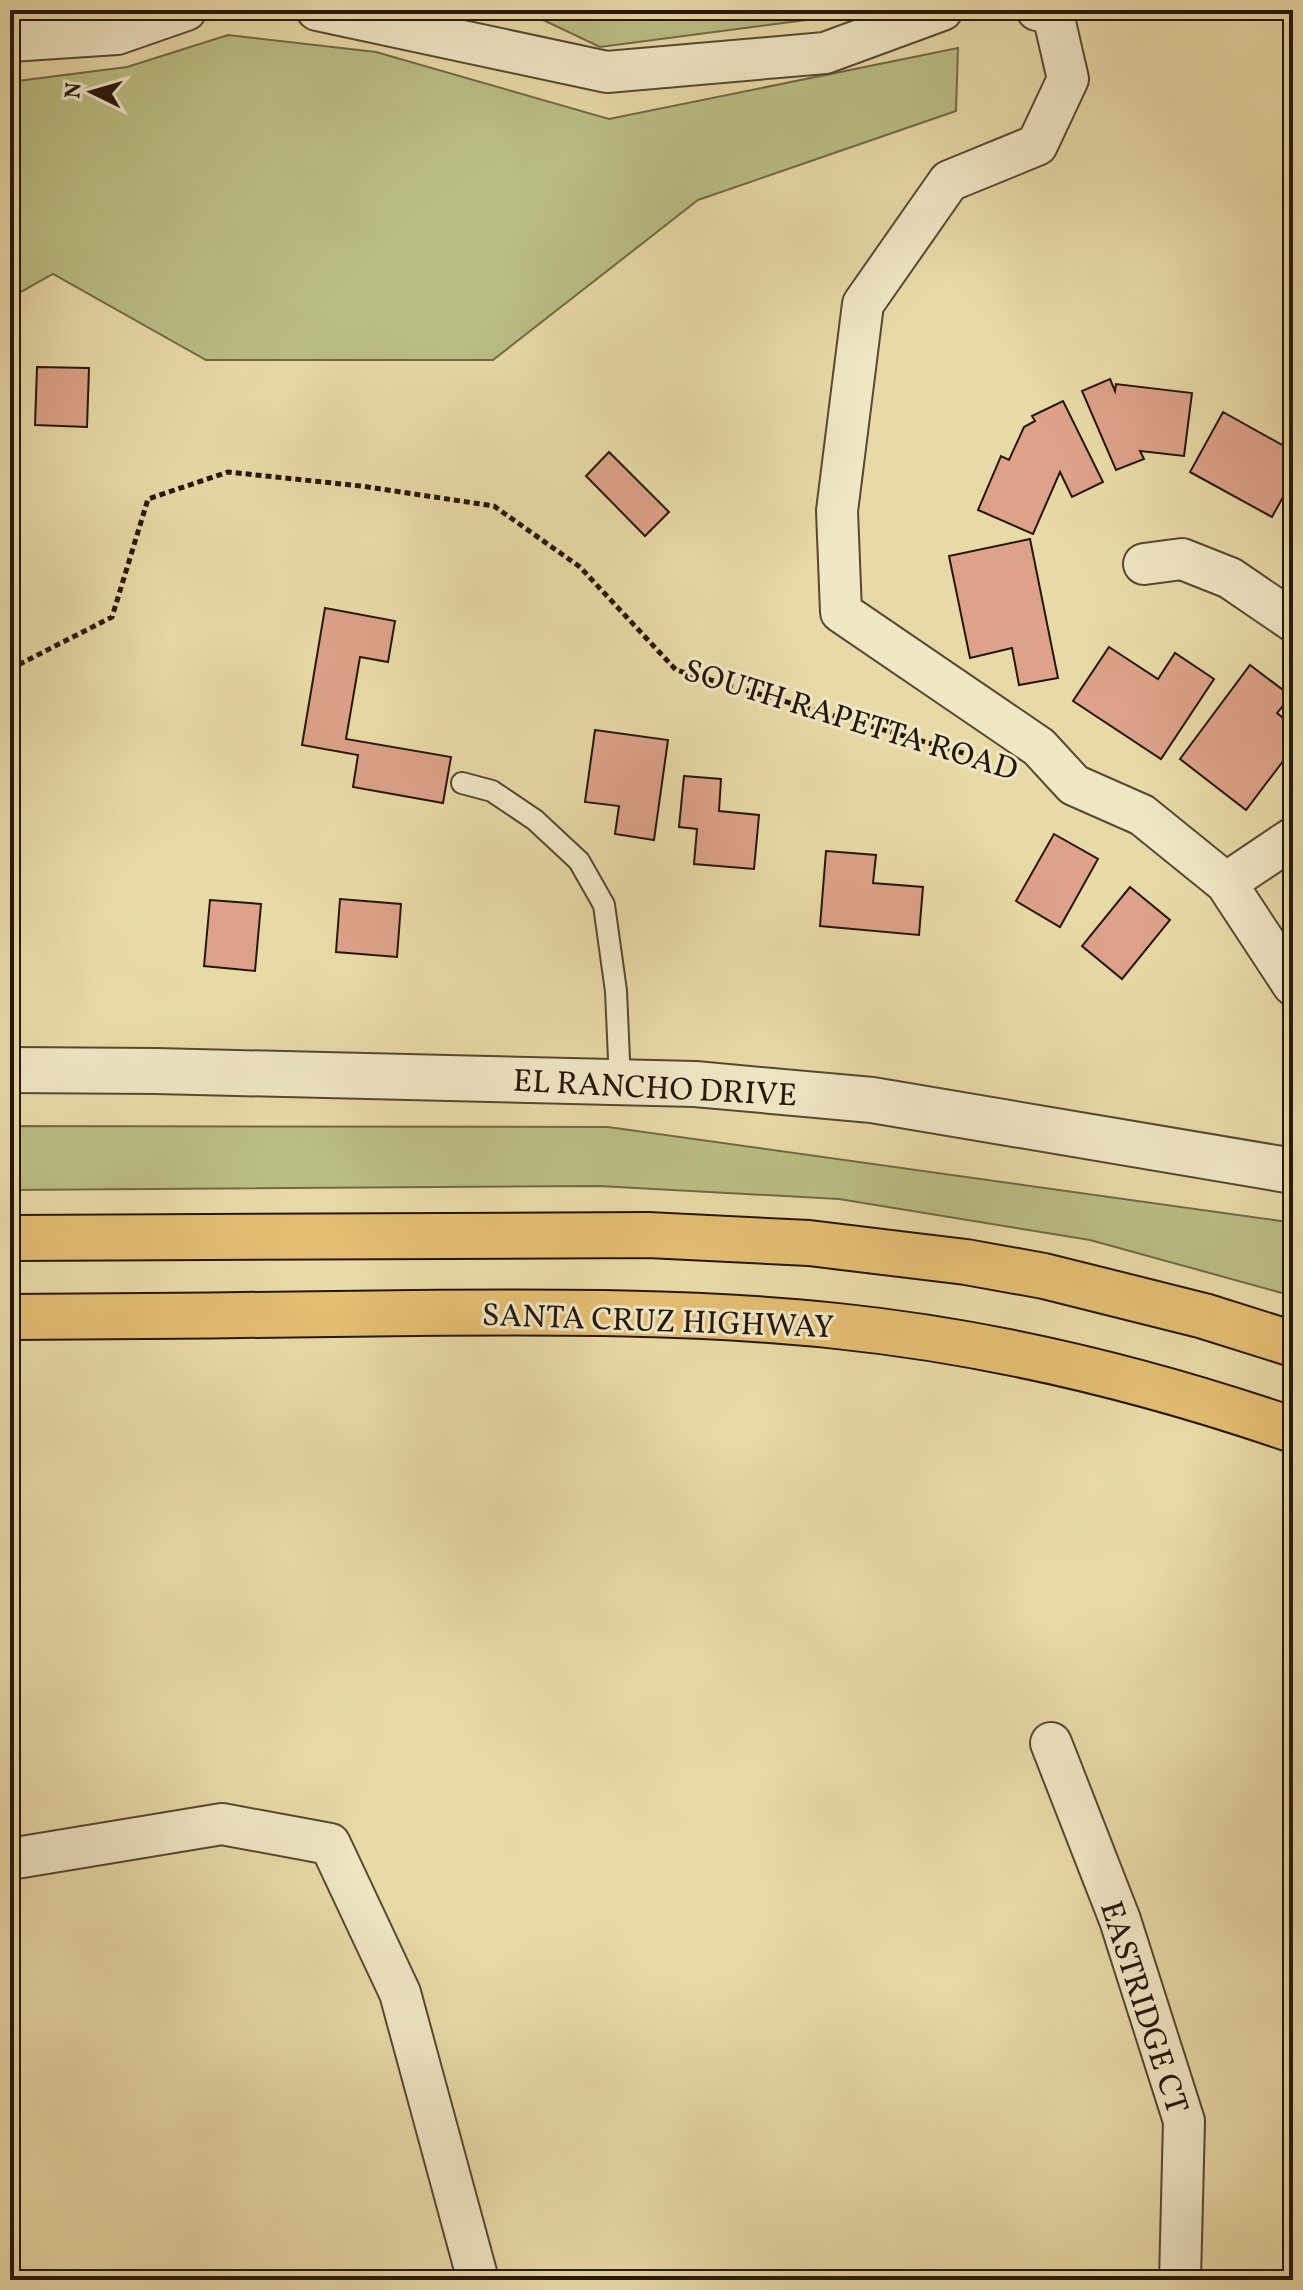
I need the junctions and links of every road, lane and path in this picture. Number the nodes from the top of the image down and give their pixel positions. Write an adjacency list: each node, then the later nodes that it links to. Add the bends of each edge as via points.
1 (186, 10): 5 (street, via 117,34)
2 (317, 10): 3 (street, via 607,72 825,53)
3 (942, 10)
4 (1037, 10): 12 (street, via 1053,14 1068,79 1037,145 949,181 863,304 837,511 841,612 1039,747 1074,785 1142,815)
5 (10, 41)
6 (1144, 564): 7 (street, via 1182,559 1230,578)
7 (1293, 621)
8 (10, 669): 9 (path, SOUTH RAPETTA ROAD, via 112,617 148,499 228,472 494,506 580,567 676,670)
9 (997, 763)
10 (462, 783): 15 (lane, via 492,791 535,820 579,861 604,905 616,991)
11 (1293, 838): 12 (street)
12 (1226, 883): 13 (street)
13 (1293, 985)
14 (10, 1070): 15 (street, EL RANCHO DRIVE)
15 (620, 1082): 16 (street, EL RANCHO DRIVE, via 872,1100)
16 (1293, 1171)
17 (10, 1238): 19 (highway, via 648,1235 809,1243 1044,1276)
18 (10, 1317): 20 (highway, SANTA CRUZ HIGHWAY, via 540,1312 761,1318 1009,1352)
19 (1293, 1344)
20 (1247, 1414): 21 (highway, SANTA CRUZ HIGHWAY); 22 (highway)
21 (1293, 1430)
22 (1293, 1442)
23 (1051, 1743): 26 (street, EASTRIDGE CT, via 1120,1920 1184,2121)
24 (10, 1859): 25 (street, via 222,1824 330,1844 400,1993)
25 (478, 2280)
26 (1180, 2280)

